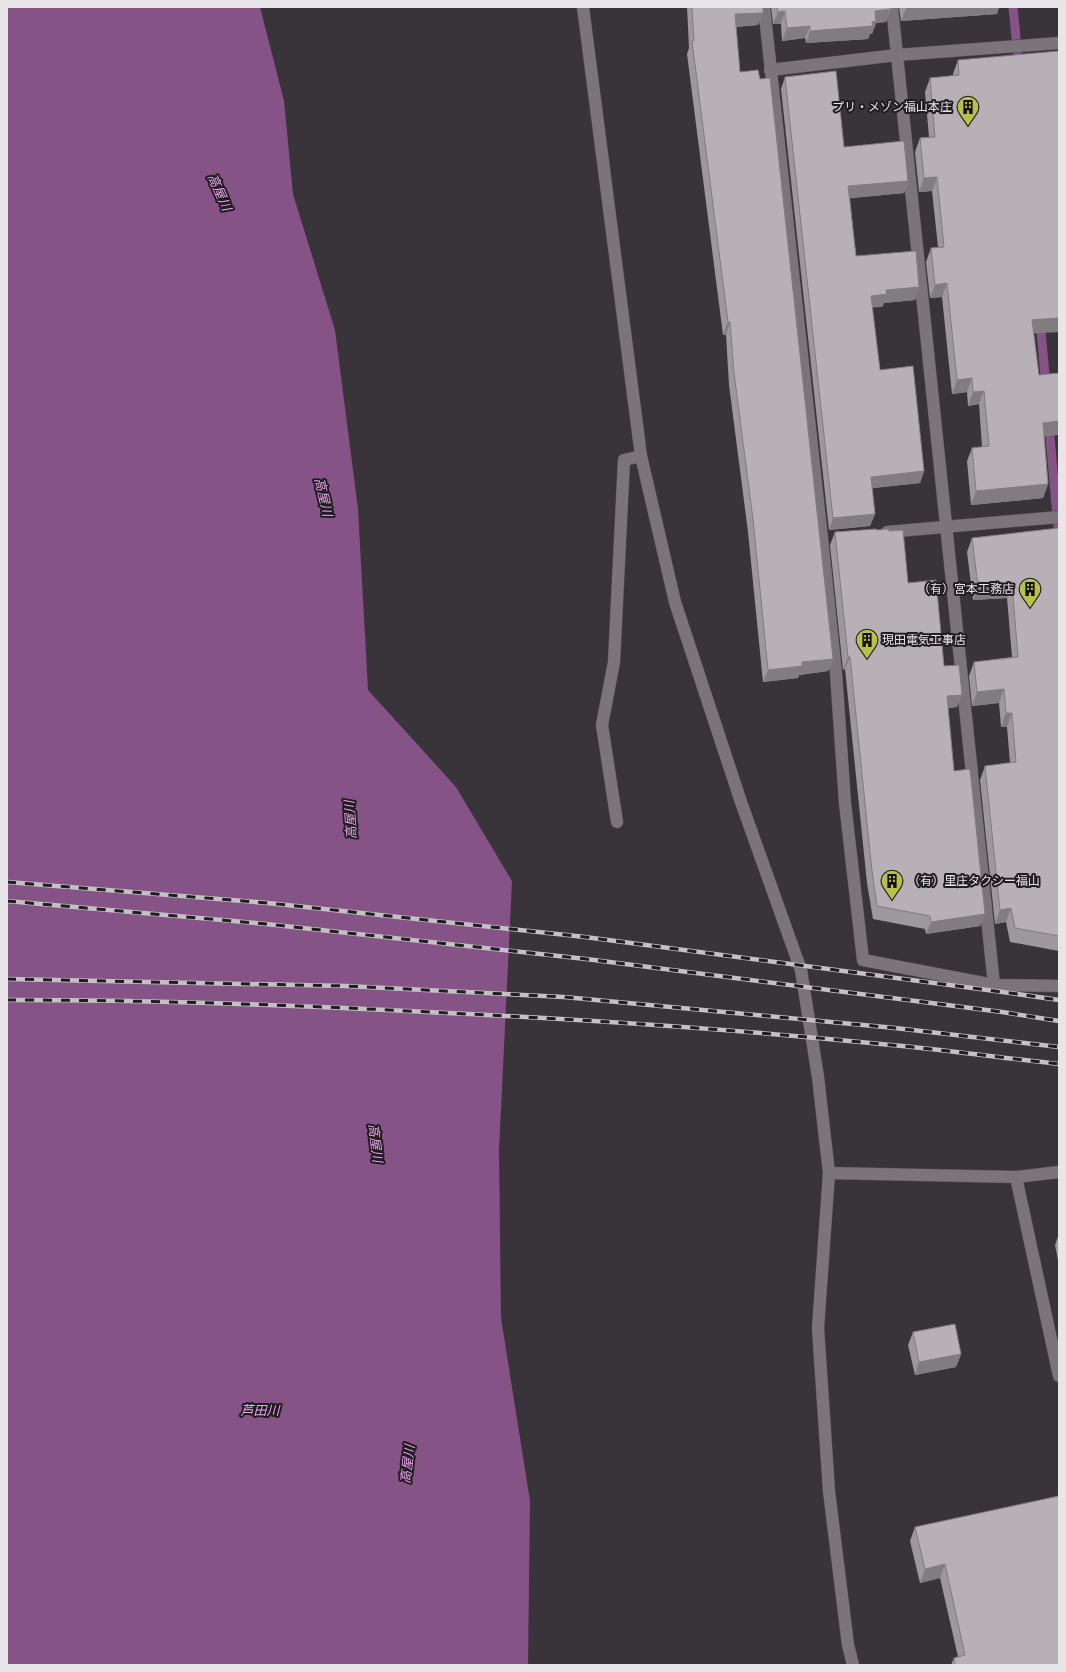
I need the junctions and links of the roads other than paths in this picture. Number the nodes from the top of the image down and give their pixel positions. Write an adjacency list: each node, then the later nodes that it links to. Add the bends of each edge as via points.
1 (583, 7): 7 (street)
2 (764, 7): 6 (street)
3 (892, 7): 5 (street)
4 (1059, 43): 5 (street)
5 (897, 55): 6 (street); 9 (street)
6 (770, 70): 12 (street, via 826,538 845,803 863,960)
7 (641, 456): 11 (street, via 624,460 614,662 602,724); 15 (street, via 675,602 741,802 801,970 818,1077)
8 (1054, 517): 9 (street)
9 (947, 526): 10 (street); 12 (street)
10 (877, 533)
11 (617, 822)
12 (994, 984): 13 (street)
13 (1059, 986)
14 (1059, 1172): 16 (street)
15 (829, 1174): 16 (street); 18 (street, via 818,1328 829,1491 848,1645)
16 (1016, 1177): 17 (street)
17 (1059, 1376)
18 (853, 1665)

